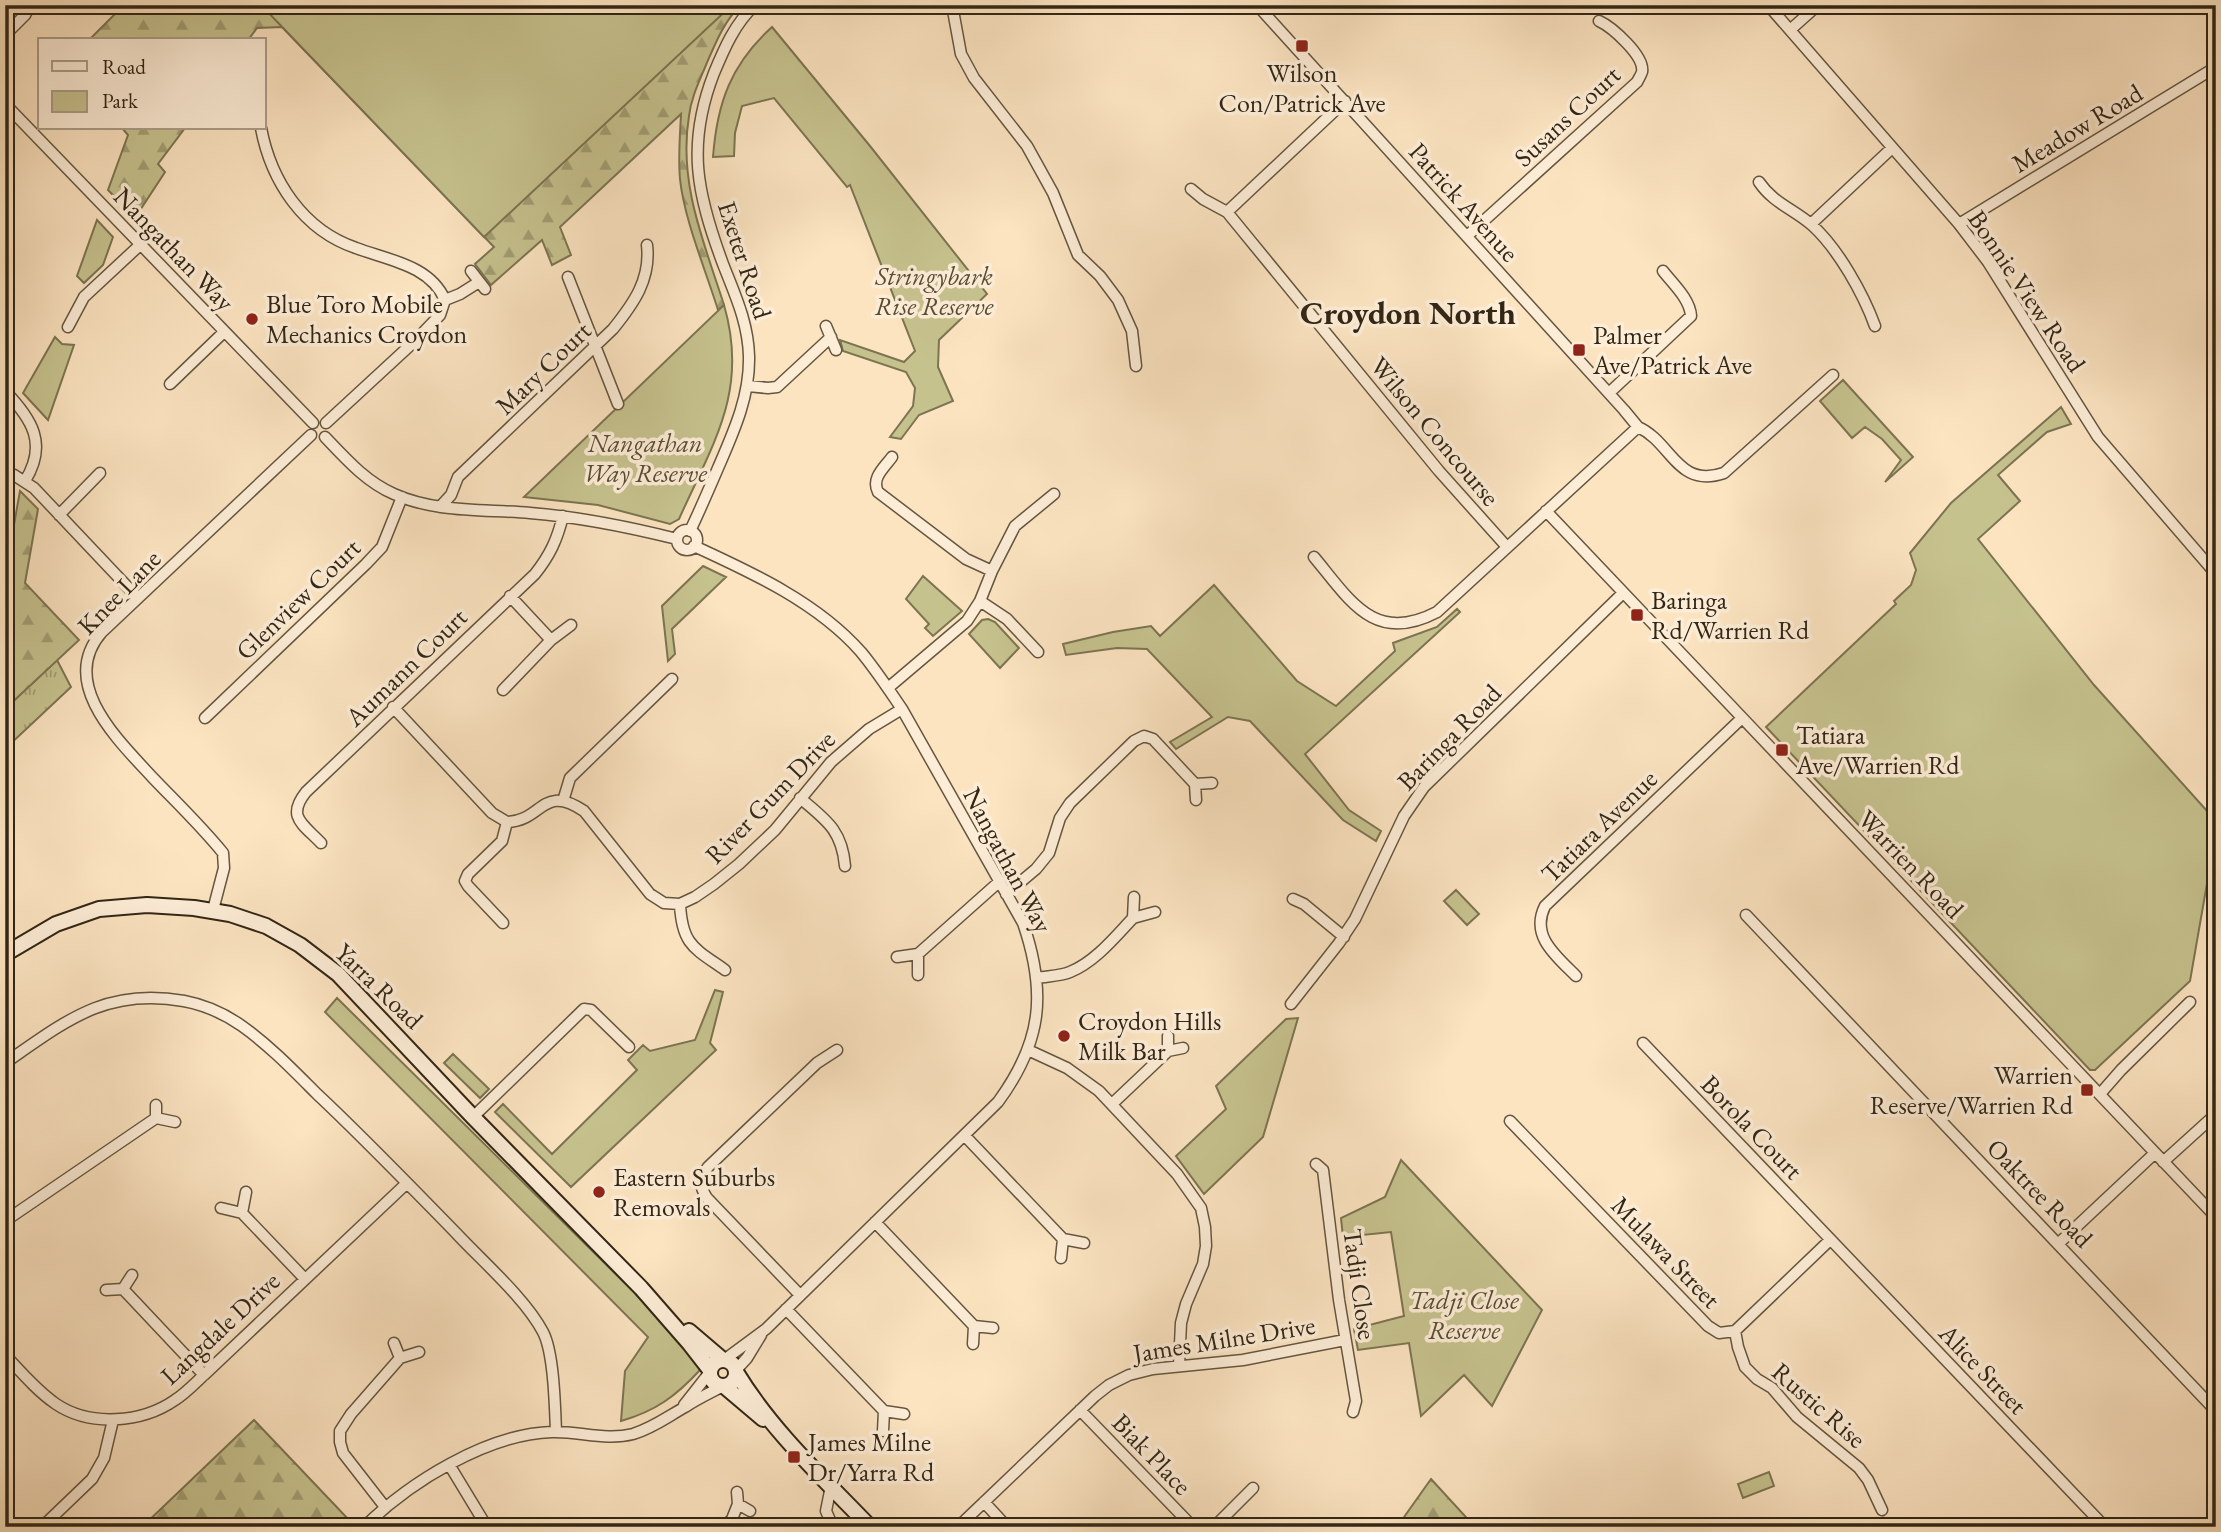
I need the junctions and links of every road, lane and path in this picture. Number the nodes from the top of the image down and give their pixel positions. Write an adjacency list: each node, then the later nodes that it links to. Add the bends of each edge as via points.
1 (30, 5): 9 (street)
2 (754, 5): 37 (street, Exeter Road, via 722,53 699,119 697,156 709,220 744,320)
3 (952, 5): 34 (street, via 961,54 1027,146 1053,193 1078,255 1118,300 1132,331)
4 (1257, 5): 11 (street, Patrick Avenue)
5 (1768, 5): 8 (street, Bonnie View Road)
6 (1818, 5): 8 (street)
7 (1599, 21): 20 (street, Susans Court, via 1611,26 1641,63 1637,82)
8 (1790, 30): 14 (street, Bonnie View Road)
9 (5, 35)
10 (2216, 67): 19 (street, Meadow Road)
11 (1345, 101): 17 (street); 20 (street, Patrick Avenue)
12 (5, 104): 21 (street, Nangathan Way)
13 (262, 130): 26 (street, via 270,164 302,213 344,243 400,262 431,279)
14 (1892, 148): 18 (street); 19 (street, Bonnie View Road)
15 (1759, 182): 18 (street, via 1766,193)
16 (1191, 189): 17 (street, Wilson Concourse)
17 (1227, 212): 59 (street, Wilson Concourse, via 1438,471)
18 (1811, 224): 27 (street, via 1838,257)
19 (1959, 224): 62 (street, Bonnie View Road, via 1988,262 2098,437)
20 (1467, 236): 39 (street, Patrick Avenue)
21 (141, 244): 28 (street, via 84,297); 30 (street, Nangathan Way)
22 (647, 245): 32 (street, Mary Court, via 648,270 642,286 631,307)
23 (471, 271): 26 (street, via 482,286)
24 (1663, 271): 39 (street, via 1686,300 1691,316)
25 (568, 276): 32 (street)
26 (444, 300): 42 (street, via 440,315)
27 (1874, 326)
28 (68, 327)
29 (826, 327): 31 (street)
30 (224, 332): 36 (street); 41 (street, Nangathan Way)
31 (831, 337): 33 (street); 37 (street, via 777,387)
32 (596, 347): 40 (street); 52 (street, Mary Court, via 458,477 452,495)
33 (835, 350)
34 (1136, 366)
35 (1833, 375): 43 (street, Patrick Avenue, via 1724,473 1685,471 1651,435)
36 (170, 384)
37 (748, 386): 56 (street, Exeter Road, via 734,432)
38 (5, 391): 49 (street, via 30,421 35,435 35,459)
39 (1609, 393): 43 (street, Patrick Avenue)
40 (618, 404)
41 (313, 422): 42 (street); 44 (street)
42 (326, 423): 45 (street)
43 (1637, 428): 53 (street)
44 (311, 435): 45 (street); 65 (street, Knee Lane)
45 (325, 436): 51 (street, via 370,480)
46 (892, 457): 61 (street, via 877,477 878,492 966,559)
47 (5, 472): 49 (street)
48 (100, 473): 54 (street)
49 (25, 481): 54 (street)
50 (1054, 494): 61 (street, via 1015,526)
51 (402, 497): 52 (street); 75 (street, Glenview Court, via 382,547)
52 (440, 507): 55 (street)
53 (1546, 511): 59 (street); 63 (street, Warrien Road)
54 (59, 514): 65 (street)
55 (563, 516): 57 (street); 64 (street, Aumann Court, via 551,554)
56 (690, 531): 57 (street); 58 (street, via 696,537)
57 (677, 539): 58 (street, via 683,549)
58 (694, 546): 71 (street, Nangathan Way, via 790,594 823,618 859,651)
59 (1507, 547): 60 (street, via 1437,612 1402,625 1365,614)
60 (1314, 557)
61 (992, 571): 66 (street)
62 (2216, 574)
63 (1623, 593): 76 (street, Warrien Road); 95 (street, Baringa Road, via 1424,787 1404,816)
64 (510, 596): 68 (street); 73 (street, Aumann Court)
65 (138, 598): 90 (street, Knee Lane, via 94,642 86,664 90,691 111,731 223,853 224,868)
66 (980, 601): 69 (street, via 1007,619); 71 (street, via 967,621)
67 (571, 625): 68 (street)
68 (551, 640): 72 (street)
69 (1038, 652)
70 (672, 679): 81 (street, via 570,778)
71 (888, 688): 74 (street, Nangathan Way)
72 (503, 690)
73 (393, 707): 82 (street, via 492,813); 83 (street, Aumann Court, via 298,803 299,820)
74 (902, 709): 79 (street, River Gum Drive, via 847,746); 85 (street, Nangathan Way)
75 (205, 718)
76 (1742, 718): 101 (street, Tatiara Avenue, via 1545,906 1540,928 1544,940); 113 (street, Warrien Road)
77 (1212, 783): 78 (street)
78 (1195, 784): 80 (street); 86 (street, via 1153,739 1144,736 1134,741 1070,803 1049,853)
79 (800, 798): 84 (street, via 838,836); 89 (street, River Gum Drive, via 739,864)
80 (1196, 800)
81 (564, 801): 82 (street, via 543,804 526,819); 89 (street, via 584,811 650,894 664,903)
82 (507, 822): 94 (street, via 502,841 465,881)
83 (320, 844)
84 (845, 866)
85 (1000, 881): 86 (street, Nangathan Way); 97 (street)
86 (1006, 894): 102 (street, Nangathan Way, via 1023,923)
87 (1133, 897): 93 (street)
88 (1293, 899): 95 (street)
89 (680, 904): 99 (street, via 690,942)
90 (213, 910): 96 (main road, Yarra Road, via 147,905 99,909); 117 (main road, Yarra Road, via 266,926 338,974)
91 (1155, 912): 93 (street)
92 (1746, 915): 135 (street, Oaktree Road)
93 (1133, 918): 102 (street, via 1080,966)
94 (503, 923)
95 (1343, 937): 104 (street, Baringa Road)
96 (8, 947)
97 (918, 954): 98 (street); 100 (street)
98 (897, 957)
99 (725, 970)
100 (918, 975)
101 (1576, 976)
102 (1037, 978): 110 (street, Nangathan Way, via 1037,1017)
103 (2190, 1002): 113 (street)
104 (1291, 1004)
105 (1168, 1036): 111 (street)
106 (1643, 1043): 133 (street, Borola Court)
107 (629, 1047): 117 (street, via 591,1010 584,1009)
108 (1183, 1048): 111 (street)
109 (837, 1050): 142 (street, via 817,1063 708,1167 701,1180 707,1199)
110 (1028, 1051): 114 (street, via 1076,1074); 121 (street, Nangathan Way, via 998,1102)
111 (1168, 1051): 114 (street)
112 (6, 1059): 125 (street, via 87,1010 117,1001 164,999 208,1008 268,1047)
113 (2100, 1094): 122 (street, Warrien Road)
114 (1112, 1104): 155 (street, via 1177,1174 1201,1208 1205,1255 1181,1323)
115 (156, 1105): 118 (street)
116 (2216, 1114): 123 (street)
117 (473, 1117): 139 (main road, Yarra Road)
118 (156, 1118): 120 (street); 130 (street)
119 (1510, 1121): 147 (street, Mulawa Street, via 1708,1326 1719,1333)
120 (175, 1122)
121 (965, 1136): 131 (street, Nangathan Way); 132 (street)
122 (2155, 1153): 123 (street, Warrien Road); 135 (street)
123 (2163, 1162): 129 (street, Warrien Road)
124 (1316, 1164): 148 (street, Tadji Close, via 1323,1170)
125 (407, 1182): 138 (street, Langdale Drive); 167 (street, via 521,1301 544,1334 552,1368)
126 (246, 1192): 128 (street)
127 (221, 1208): 128 (street)
128 (242, 1213): 138 (street)
129 (2216, 1217)
130 (5, 1222)
131 (875, 1222): 142 (street, Nangathan Way); 144 (street)
132 (1063, 1239): 134 (street); 136 (street)
133 (1830, 1240): 147 (street, Mulawa Street); 188 (street, Alice Street)
134 (1084, 1243)
135 (2059, 1243): 162 (street, Oaktree Road)
136 (1061, 1258)
137 (132, 1275): 140 (street)
138 (305, 1279): 157 (street, Langdale Drive)
139 (640, 1288): 154 (main road, Yarra Road); 156 (main road, Yarra Road)
140 (123, 1289): 141 (street); 157 (street)
141 (106, 1290)
142 (800, 1295): 143 (street, Nangathan Way)
143 (786, 1308): 146 (street, Nangathan Way); 160 (street)
144 (974, 1326): 145 (street); 150 (street)
145 (993, 1328)
146 (765, 1329): 154 (street, Nangathan Way); 154 (street, Nangathan Way, via 747,1358)
147 (1735, 1331): 176 (street, Rustic Rise, via 1745,1367 1772,1388 1797,1418 1859,1468)
148 (1345, 1340): 155 (street, James Milne Drive, via 1243,1360); 163 (street, Tadji Close, via 1356,1401)
149 (394, 1343): 153 (street)
150 (972, 1344)
151 (419, 1352): 153 (street)
152 (5, 1355): 165 (street, Langdale Drive, via 58,1406)
153 (400, 1358): 175 (street, via 340,1431 343,1453)
154 (730, 1365): 156 (main road, via 713,1364); 158 (main road, via 734,1380); 168 (main road, Yarra Road)
155 (1179, 1365): 161 (street, James Milne Drive, via 1129,1375)
156 (710, 1371): 158 (main road, via 712,1380); 159 (street)
157 (204, 1375): 165 (street, Langdale Drive, via 160,1409)
158 (723, 1386): 159 (street); 168 (main road, Yarra Road)
159 (682, 1408): 167 (street, via 655,1426 630,1435)
160 (884, 1410): 164 (street); 166 (street)
161 (1080, 1410): 173 (street, James Milne Drive); 186 (street, Biak Place)
162 (2216, 1410)
163 (1353, 1412)
164 (904, 1414)
165 (113, 1420): 178 (street, via 104,1458 92,1479)
166 (883, 1431)
167 (556, 1432): 169 (street, via 495,1443)
168 (783, 1436): 170 (main road, Yarra Road)
169 (450, 1465): 175 (street); 180 (street)
170 (831, 1486): 182 (street, via 826,1511); 183 (main road, Yarra Road)
171 (1253, 1488): 187 (street)
172 (737, 1492): 174 (street)
173 (984, 1502): 184 (street, James Milne Drive); 185 (street)
174 (738, 1504): 177 (street); 181 (street)
175 (385, 1507): 179 (street)
176 (1882, 1510)
177 (750, 1511)
178 (42, 1527)
179 (363, 1527)
180 (486, 1527)
181 (724, 1527)
182 (833, 1527)
183 (870, 1527)
184 (958, 1527)
185 (1007, 1527)
186 (1193, 1527)
187 (1214, 1527)
188 (2105, 1527)

